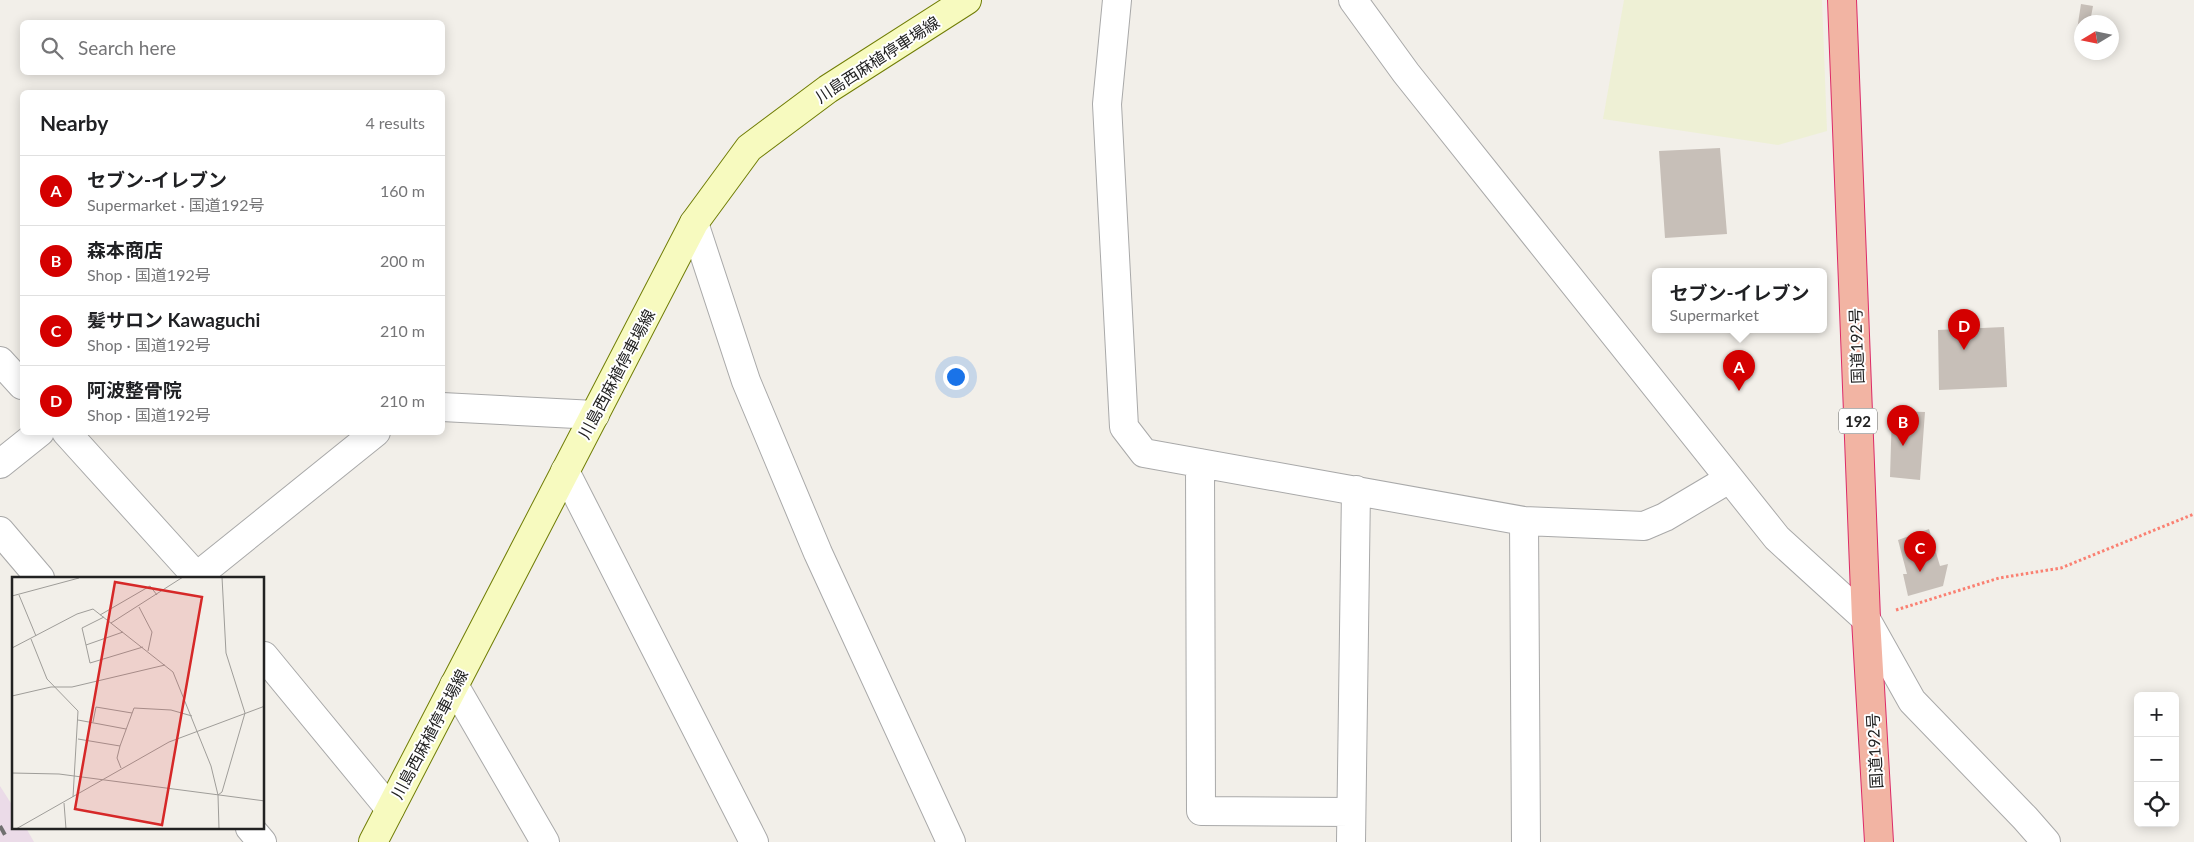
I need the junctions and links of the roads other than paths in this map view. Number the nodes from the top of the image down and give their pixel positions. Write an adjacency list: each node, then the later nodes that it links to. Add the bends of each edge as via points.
1 (967, 0): 5 (main road, 川島西麻植停車場線, via 828,90 749,148)
2 (1117, 0): 13 (street, via 1107,104 1124,427 1144,453)
3 (1353, 0): 16 (street, via 1406,73)
4 (1842, 0): 23 (highway, 国道192号 / 192)
5 (694, 223): 9 (main road, 川島西麻植停車場線); 33 (street, via 746,381 818,553)
6 (0, 361): 7 (street)
7 (20, 384)
8 (445, 407): 9 (street)
9 (595, 415): 15 (main road, 川島西麻植停車場線)
10 (36, 435): 14 (street)
11 (69, 435): 21 (street)
12 (372, 435): 22 (street)
13 (1200, 463): 17 (street); 27 (street, via 1201,811)
14 (0, 464)
15 (565, 471): 25 (main road, 川島西麻植停車場線); 32 (street)
16 (1729, 479): 18 (street, via 1664,518 1644,526); 23 (street, via 1777,538)
17 (1356, 490): 18 (street); 27 (street)
18 (1524, 521): 35 (street)
19 (0, 531): 20 (street)
20 (39, 577)
21 (196, 577)
22 (198, 577)
23 (1866, 619): 36 (highway, 国道192号 / 192); 37 (street, via 1912,701)
24 (265, 657): 26 (street)
25 (454, 686): 26 (main road, 川島西麻植停車場線); 31 (street)
26 (390, 809): 30 (main road, 川島西麻植停車場線)
27 (1351, 812): 34 (street)
28 (252, 830): 29 (street)
29 (262, 842)
30 (373, 842)
31 (545, 842)
32 (754, 842)
33 (951, 842)
34 (1351, 842)
35 (1526, 842)
36 (1879, 842)
37 (2046, 842)

